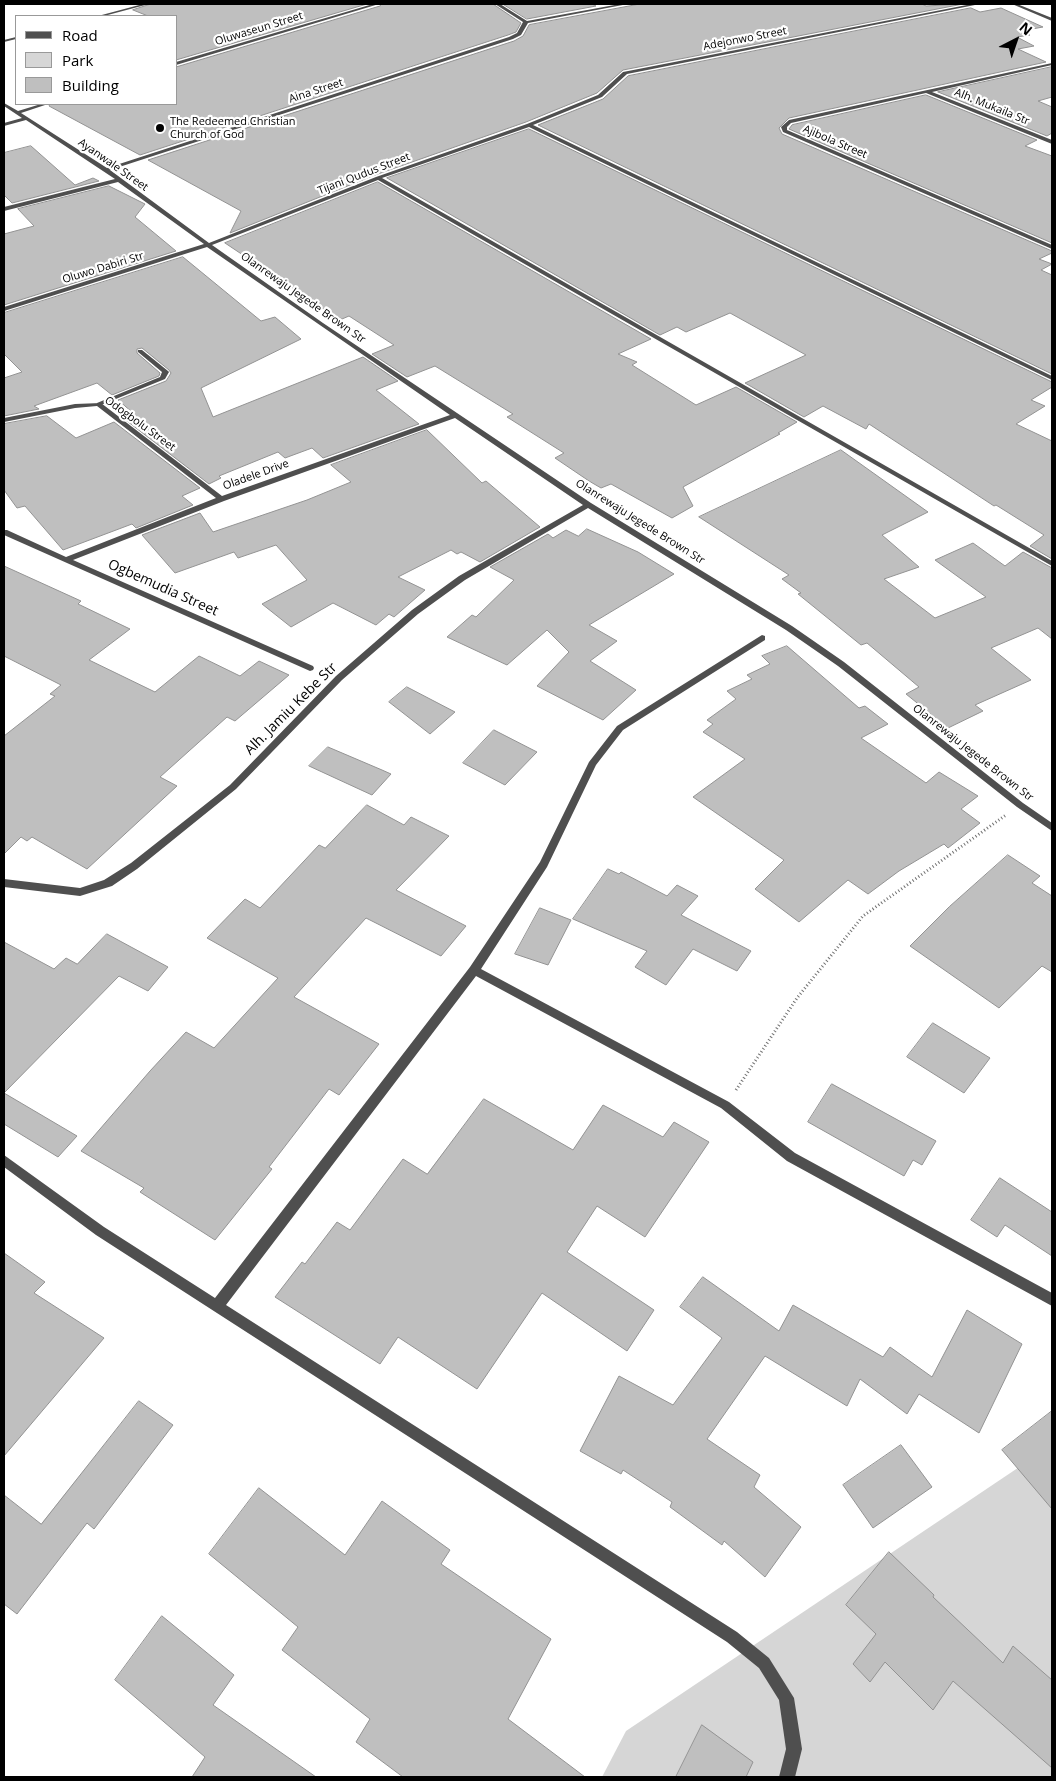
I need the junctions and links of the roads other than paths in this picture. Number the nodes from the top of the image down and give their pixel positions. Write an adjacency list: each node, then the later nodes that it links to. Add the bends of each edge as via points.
1 (147, 4): 7 (street)
2 (377, 4): 10 (street, Oluwaseun Street)
3 (497, 4): 9 (street)
4 (626, 4): 9 (street)
5 (978, 4): 18 (street, Adejonwo Street, via 625,73 600,96)
6 (1014, 4): 8 (street)
7 (104, 15)
8 (1052, 20)
9 (526, 22): 20 (street, Aina Street, via 519,34 511,38)
10 (178, 63)
11 (1052, 64): 12 (street, Ajibola Street)
12 (924, 91): 19 (street, Alh. Mukaila Str); 25 (street, Ajibola Street, via 789,122 785,131)
13 (4, 104): 15 (street, Ayanwale Street)
14 (43, 105): 15 (street)
15 (16, 113): 16 (street, Ayanwale Street)
16 (25, 119): 17 (street); 20 (street, Ayanwale Street)
17 (4, 125)
18 (529, 126): 21 (street, Tijani Qudus Street); 28 (street)
19 (1052, 142)
20 (106, 170): 22 (street, Ayanwale Street)
21 (378, 178): 24 (street, Tijani Qudus Street); 36 (street)
22 (119, 180): 23 (street); 24 (street, Ayanwale Street)
23 (4, 209)
24 (208, 246): 26 (street, Oluwo Dabiri Str); 30 (street, Olanrewaju Jegede Brown Str)
25 (1052, 247)
26 (4, 309)
27 (140, 351): 29 (street, via 166,372 163,378)
28 (1052, 378)
29 (99, 404): 31 (street, Odogbolu Street); 32 (street, Odogbolu Street)
30 (456, 415): 32 (street, Oladele Drive); 33 (street, Olanrewaju Jegede Brown Str)
31 (4, 420)
32 (221, 499): 35 (street, Oladele Drive)
33 (588, 505): 39 (street, Olanrewaju Jegede Brown Str, via 842,664); 40 (street, Alh. Jamiu Kebe Str, via 462,578 415,612 340,678 233,787 108,883 80,892)
34 (4, 532): 35 (street, Ogbemudia Street)
35 (66, 560): 38 (street, Ogbemudia Street)
36 (1052, 564)
37 (762, 638): 41 (street, via 620,728 592,764 544,864)
38 (310, 668)
39 (1052, 828)
40 (4, 883)
41 (474, 970): 43 (street, via 726,1105 791,1157); 44 (street)
42 (4, 1160): 44 (street, via 100,1231)
43 (1052, 1300)
44 (217, 1306): 45 (street, via 732,1637 764,1663 786,1698 794,1750)
45 (787, 1777)

